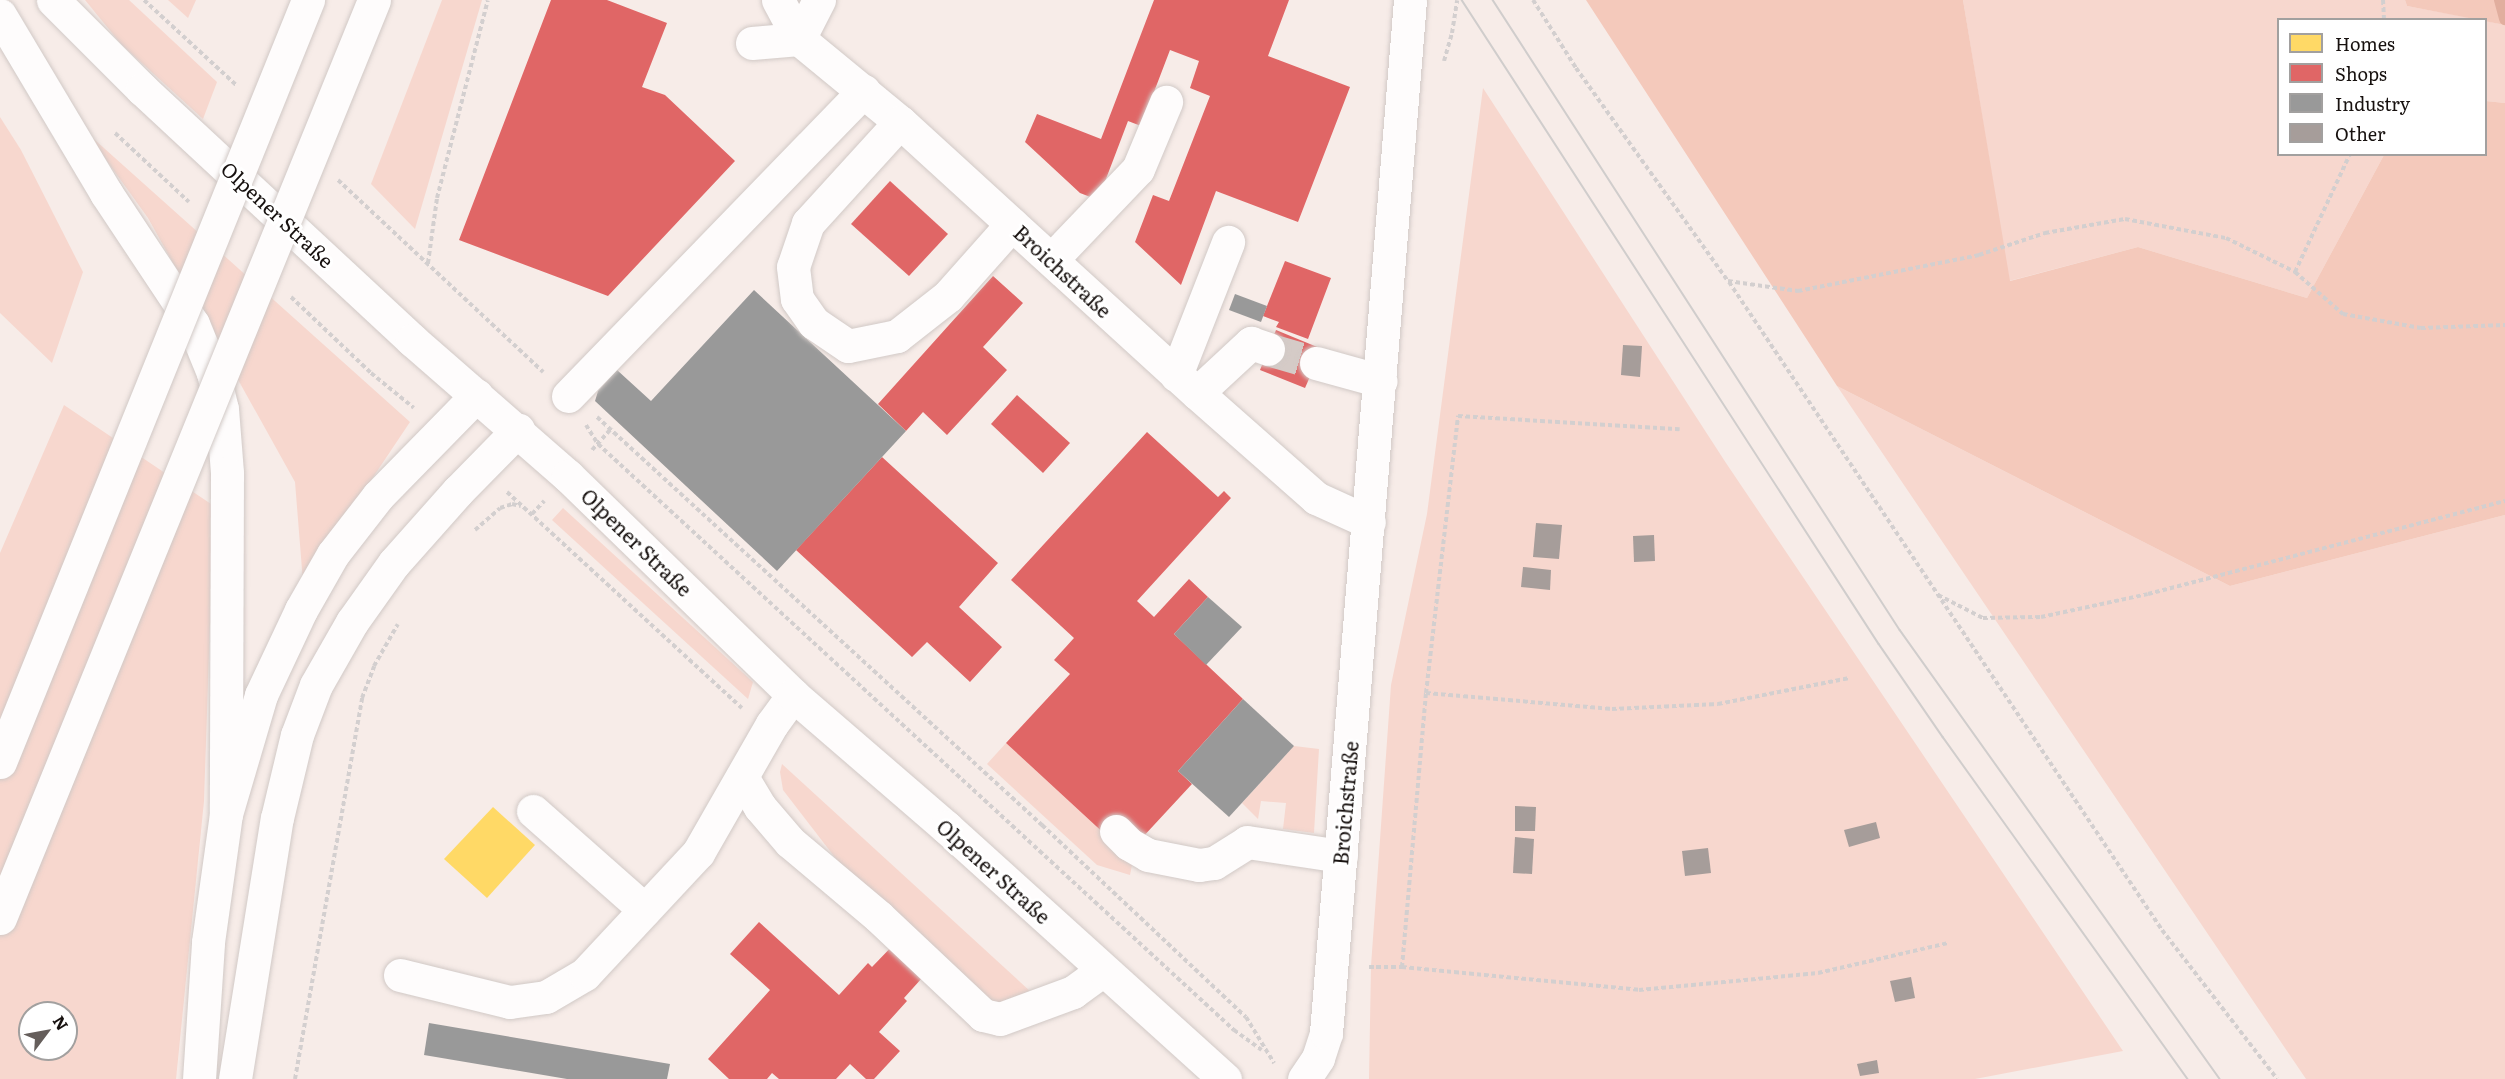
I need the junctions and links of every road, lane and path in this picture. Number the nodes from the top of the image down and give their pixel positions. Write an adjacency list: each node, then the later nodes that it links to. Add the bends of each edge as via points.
1 (53, 0): 35 (main road, Olpener Straße, via 159,105 412,340)
2 (144, 0): 15 (path)
3 (308, 0): 51 (main road, bridge)
4 (374, 0): 58 (main road, bridge)
5 (488, 0): 26 (path, via 437,198)
6 (778, 0): 13 (main road)
7 (819, 0): 13 (main road)
8 (1410, 0): 33 (main road, Broichstraße)
9 (1533, 0): 28 (path, via 1576,68)
10 (2383, 0): 12 (path)
11 (0, 15): 54 (main road, via 106,193 193,324 213,373 222,409 227,473)
12 (2384, 18)
13 (799, 39): 14 (main road); 16 (main road, Broichstraße)
14 (752, 43)
15 (239, 88)
16 (864, 91): 18 (main road, Broichstraße); 36 (main road)
17 (1166, 102): 25 (main road, via 1138,169)
18 (900, 122): 23 (main road, Broichstraße); 23 (main road, via 808,223 793,267 797,299 814,323 848,346 897,336 948,296)
19 (113, 131): 22 (path)
20 (2349, 156): 27 (path)
21 (333, 176): 26 (path)
22 (191, 204)
23 (1012, 224): 25 (main road, Broichstraße)
24 (1228, 242): 34 (main road)
25 (1052, 260): 34 (main road, Broichstraße)
26 (428, 263): 36 (path)
27 (2295, 272): 28 (path, via 2226,238 2125,219 2045,232 1979,255 1798,291); 30 (path, via 2343,314 2421,328)
28 (1728, 281): 45 (path)
29 (285, 292): 39 (path, via 371,373)
30 (2505, 325)
31 (1268, 349): 34 (main road, via 1251,344)
32 (1316, 363): 33 (main road)
33 (1381, 381): 43 (main road, Broichstraße)
34 (1186, 384): 43 (main road, Broichstraße, via 1316,498)
35 (477, 395): 38 (main road, Olpener Straße); 39 (main road)
36 (568, 396): 36 (path, via 612,428 1246,1017 1265,1053 1234,1030 598,444)
37 (1680, 429): 48 (path, via 1458,416)
38 (518, 430): 40 (main road); 49 (main road, Olpener Straße)
39 (441, 431): 54 (main road, via 358,520 311,591 261,695)
40 (481, 468): 42 (path); 65 (main road, via 425,526 372,591 333,652 306,709 277,818)
41 (2505, 501): 45 (path, via 2148,594 2041,617 1983,618)
42 (524, 507): 44 (path, via 512,504 500,508); 50 (path, via 739,706)
43 (1369, 522): 56 (main road, Broichstraße)
44 (469, 537)
45 (1938, 594): 69 (path, via 2162,930)
46 (402, 619): 66 (path, via 374,666 362,698)
47 (1849, 678): 48 (path, via 1718,704 1612,709)
48 (1426, 693): 60 (path)
49 (793, 694): 50 (main road); 61 (main road, Olpener Straße)
50 (772, 724): 52 (main road)
51 (0, 762)
52 (742, 777): 57 (main road, via 698,853); 61 (main road, via 760,807 790,842 983,1015 1000,1019 1062,996)
53 (533, 811): 57 (main road)
54 (226, 814): 64 (main road, via 208,942)
55 (1116, 831): 56 (main road, via 1148,855 1199,865 1214,863 1247,842)
56 (1341, 856): 63 (main road, Broichstraße)
57 (645, 910): 62 (main road, via 585,974 546,997 510,1002)
58 (0, 918)
59 (1948, 943): 60 (path, via 1818,973 1640,990)
60 (1402, 967): 63 (path, via 1371,966 1359,973)
61 (1103, 970): 67 (main road, Olpener Straße)
62 (400, 975)
63 (1331, 978): 68 (main road, Broichstraße, via 1324,1041)
64 (199, 1079)
65 (235, 1079)
66 (295, 1079)
67 (1225, 1079)
68 (1304, 1079)
69 (2277, 1079)

